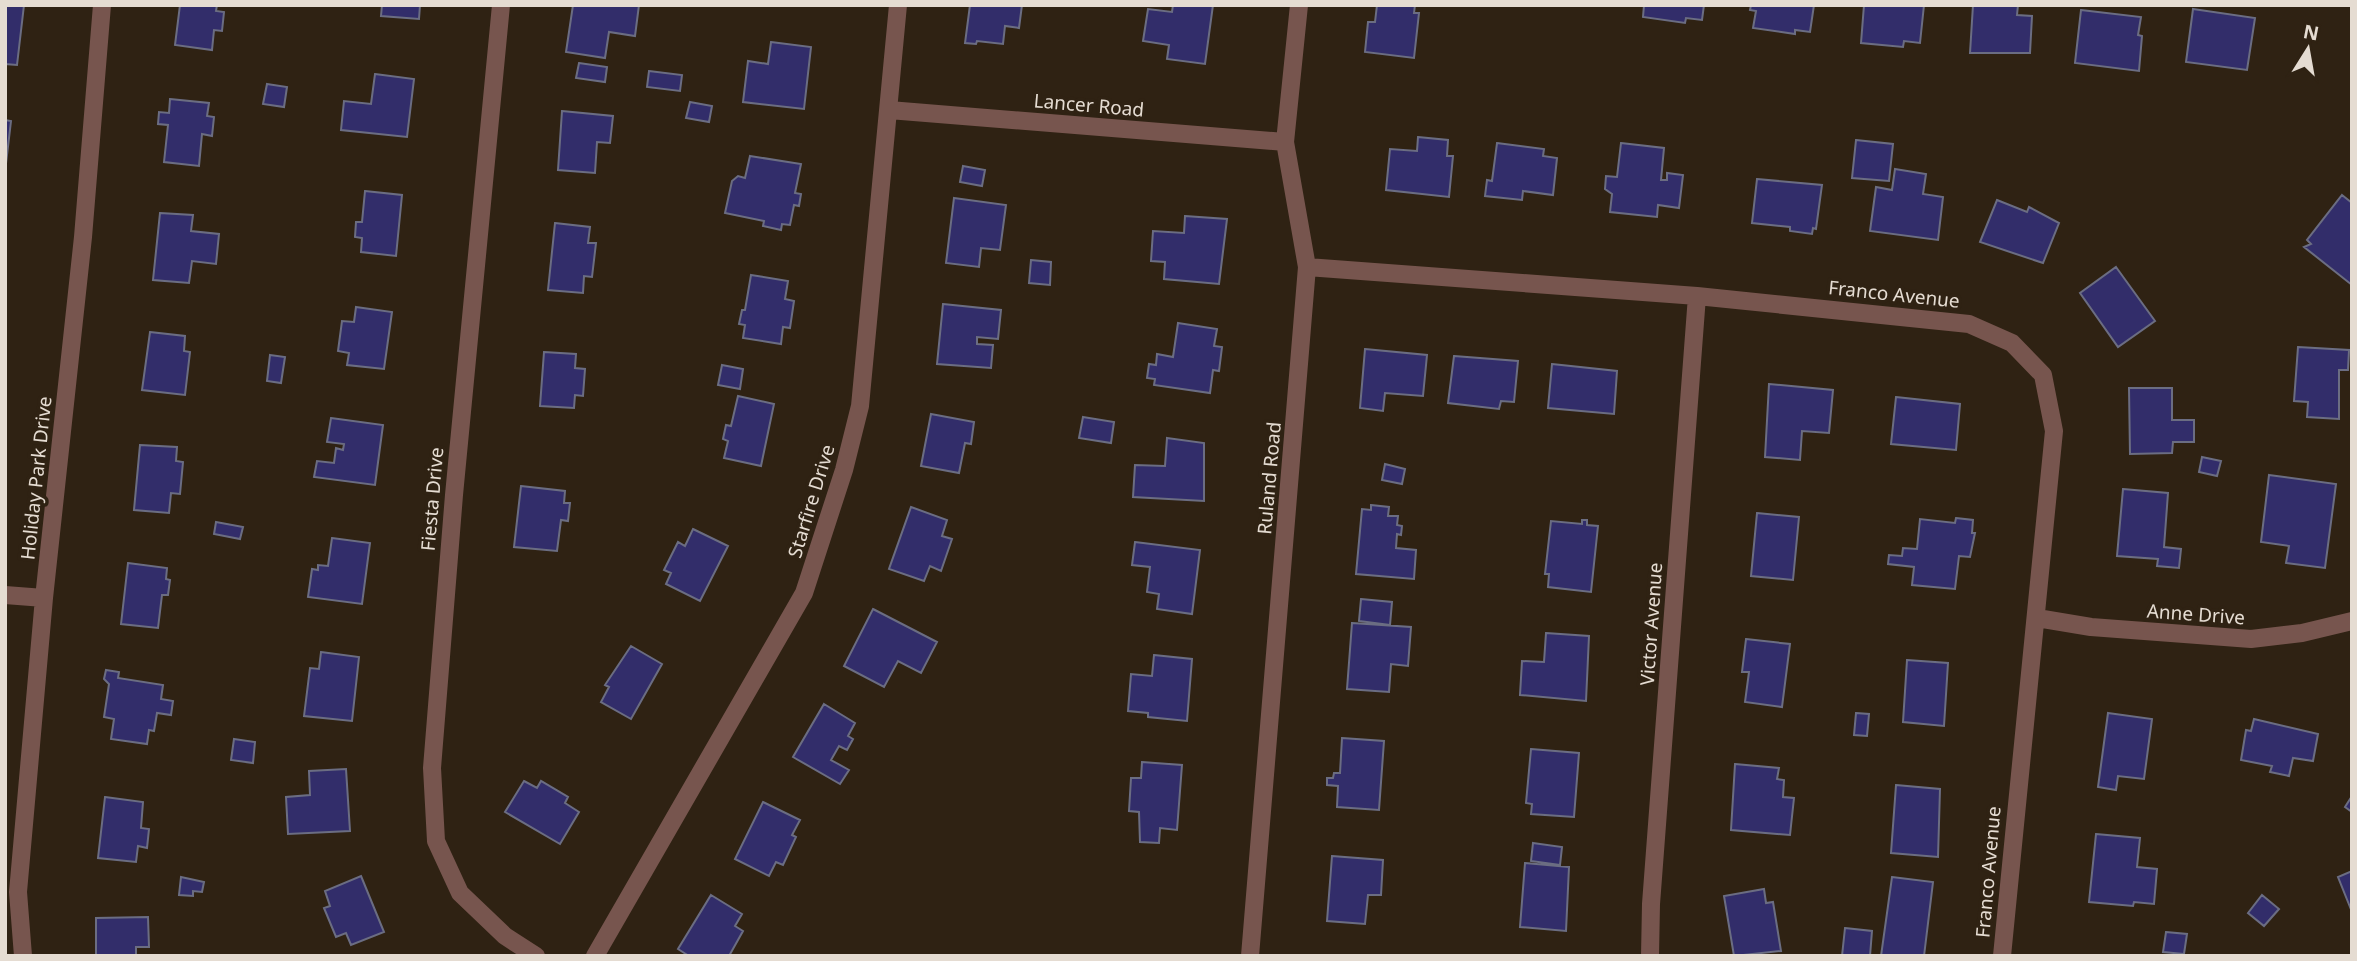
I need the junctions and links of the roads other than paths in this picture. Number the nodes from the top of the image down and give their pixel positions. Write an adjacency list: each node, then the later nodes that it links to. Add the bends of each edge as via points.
1 (102, 5): 10 (street, Holiday Park Drive, via 83,237)
2 (501, 5): 14 (street, Fiesta Drive, via 453,495 432,768 436,841 460,893 505,936)
3 (898, 5): 5 (street, Starfire Drive)
4 (1299, 5): 6 (street, Ruland Road)
5 (889, 110): 6 (street, Lancer Road); 15 (street, Starfire Drive, via 860,407 804,593)
6 (1285, 142): 7 (street, Ruland Road)
7 (1307, 267): 8 (street, Franco Avenue); 16 (street, Ruland Road)
8 (1697, 296): 11 (street, Franco Avenue, via 1969,324 2012,343 2043,375 2054,431); 17 (street, Victor Avenue)
9 (5, 596): 10 (street)
10 (44, 598): 13 (street, Holiday Park Drive, via 18,892)
11 (2037, 618): 12 (street, Anne Drive, via 2091,627 2251,639); 18 (street, Franco Avenue)
12 (2352, 621)
13 (23, 956)
14 (536, 956)
15 (595, 956)
16 (1250, 956)
17 (1650, 956)
18 (2002, 956)

